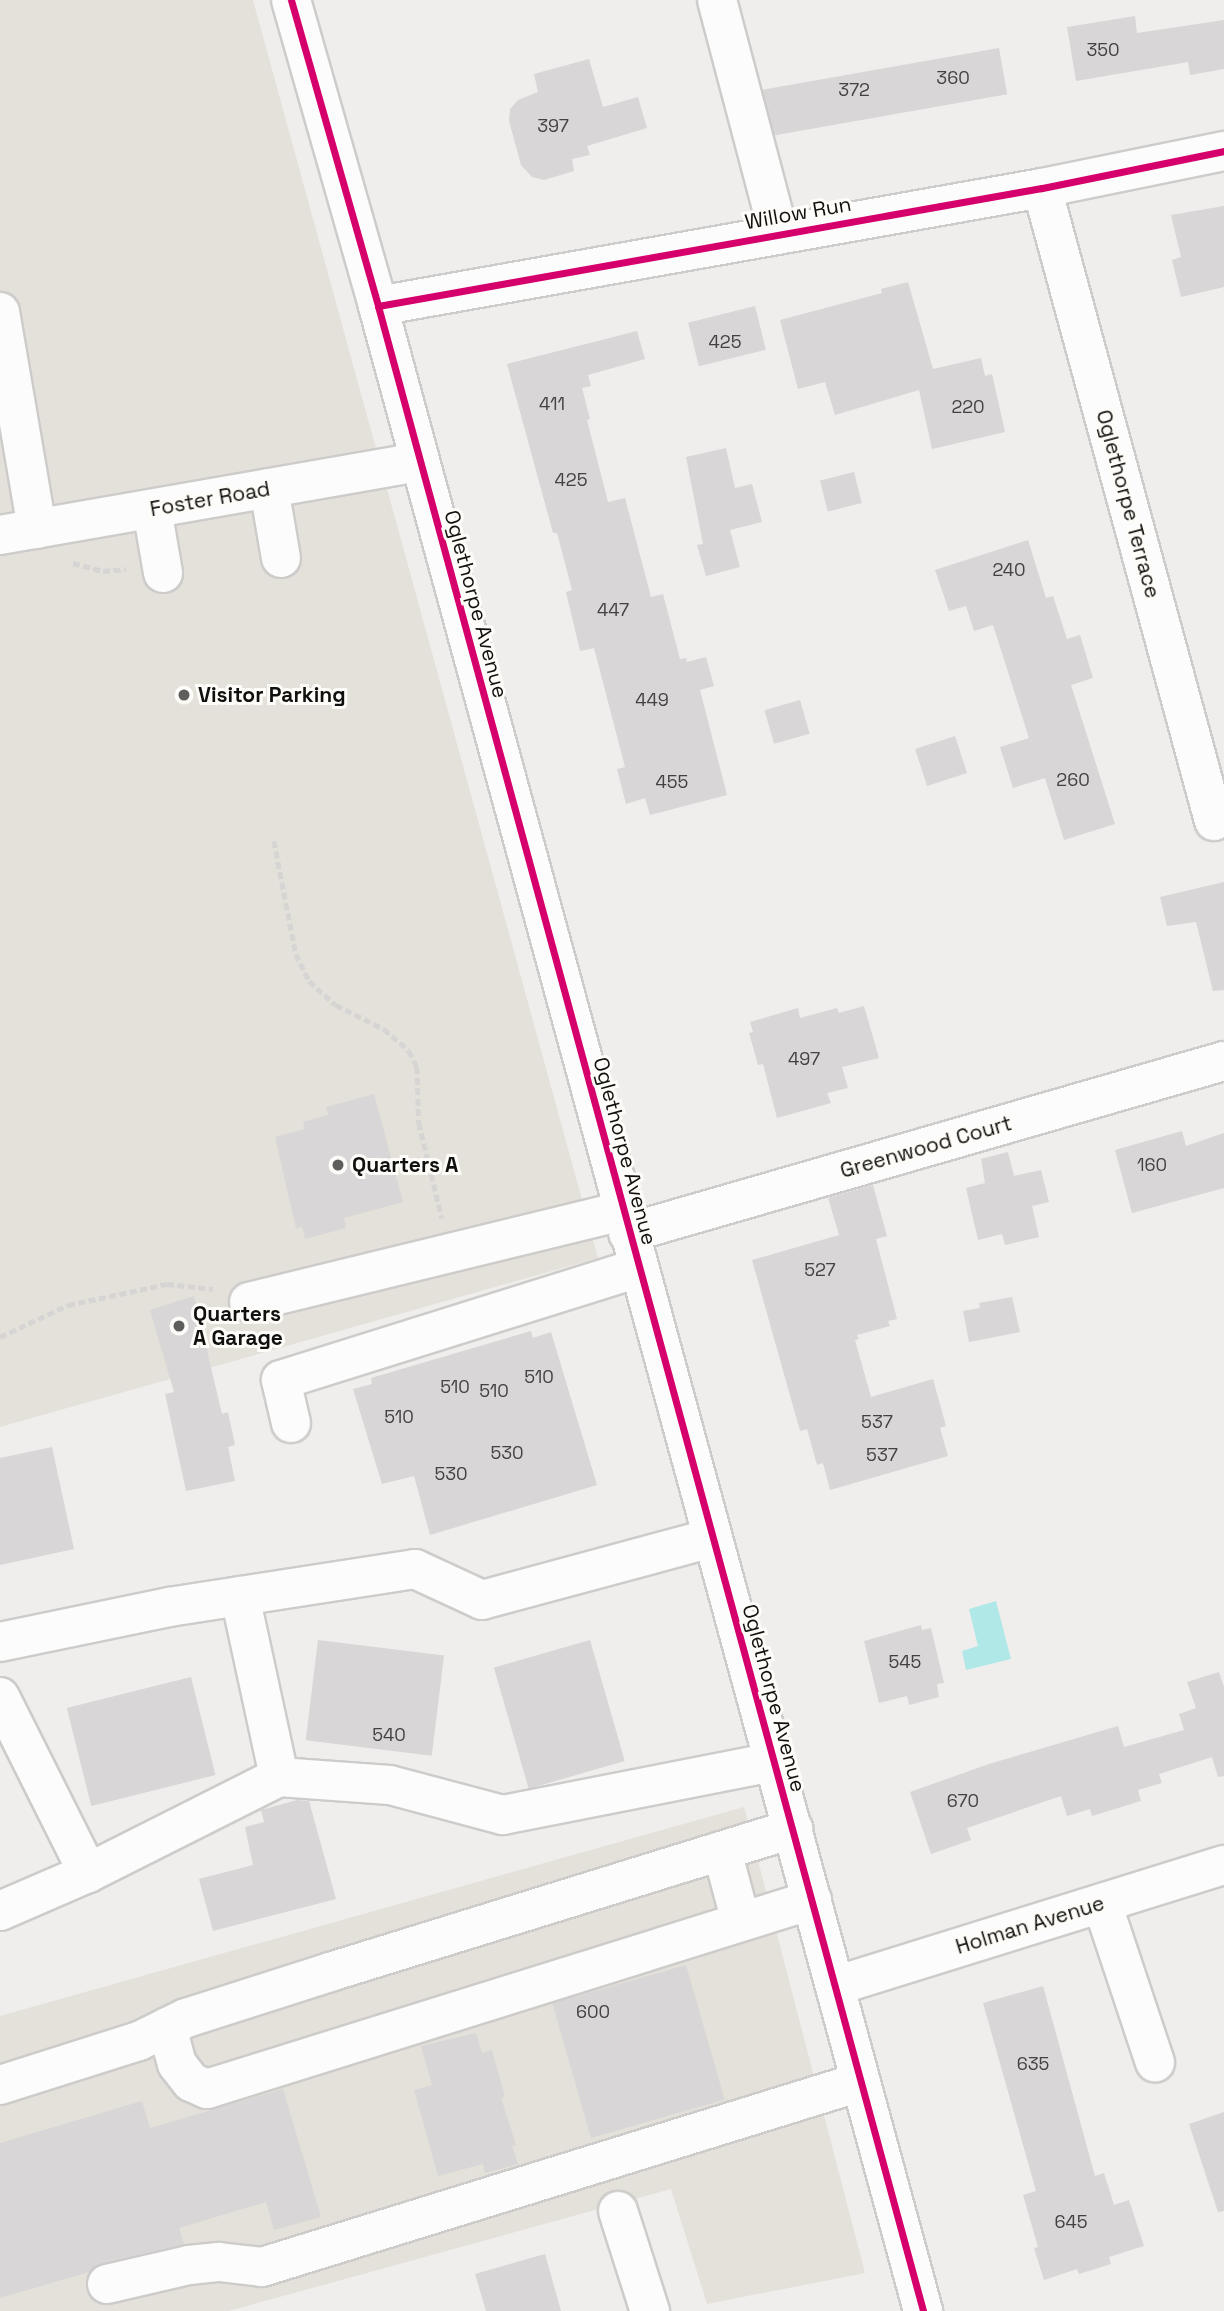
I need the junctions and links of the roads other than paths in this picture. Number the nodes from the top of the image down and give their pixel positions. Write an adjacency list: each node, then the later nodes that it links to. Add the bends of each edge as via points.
1 (291, 0): 6 (street, Oglethorpe Avenue)
2 (717, 0): 5 (street)
3 (1224, 151): 4 (street, Willow Run)
4 (1042, 188): 5 (street, Willow Run); 15 (street, Oglethorpe Terrace)
5 (779, 234): 6 (street, Willow Run)
6 (378, 306): 8 (street, Oglethorpe Avenue)
7 (0, 312): 11 (street)
8 (419, 462): 9 (street, Foster Road); 17 (street, Oglethorpe Avenue)
9 (269, 488): 10 (street, Foster Road); 13 (street)
10 (152, 509): 11 (street, Foster Road); 14 (street)
11 (37, 529): 12 (street, Foster Road)
12 (0, 535)
13 (281, 558)
14 (163, 573)
15 (1214, 821)
16 (1224, 1061): 17 (street, Greenwood Court)
17 (630, 1237): 18 (street, via 450,1252); 19 (street, via 281,1380); 20 (street, Oglethorpe Avenue)
18 (249, 1302)
19 (291, 1423)
20 (712, 1538): 21 (street, via 482,1600 415,1569); 24 (street, Oglethorpe Avenue)
21 (240, 1596): 22 (street); 25 (street)
22 (0, 1642)
23 (0, 1697): 29 (street)
24 (774, 1762): 25 (street, via 503,1815 390,1785); 26 (street, Oglethorpe Avenue)
25 (279, 1777): 29 (street)
26 (793, 1829): 27 (street); 30 (street, Oglethorpe Avenue)
27 (722, 1851): 33 (street); 35 (street, via 507,1915)
28 (1224, 1865): 31 (street, Holman Avenue)
29 (88, 1873): 32 (street)
30 (812, 1900): 33 (street); 34 (street, Oglethorpe Avenue)
31 (1102, 1903): 34 (street, Holman Avenue); 36 (street)
32 (0, 1911)
33 (741, 1922): 35 (street, via 207,2089 191,2082 177,2064)
34 (835, 1986): 37 (street, Oglethorpe Avenue)
35 (167, 2027): 38 (street, via 139,2041)
36 (1155, 2062)
37 (860, 2082): 40 (street, via 262,2267 188,2265); 42 (street, Oglethorpe Avenue)
38 (0, 2085)
39 (618, 2211): 41 (street)
40 (107, 2284)
41 (650, 2311)
42 (923, 2311)

